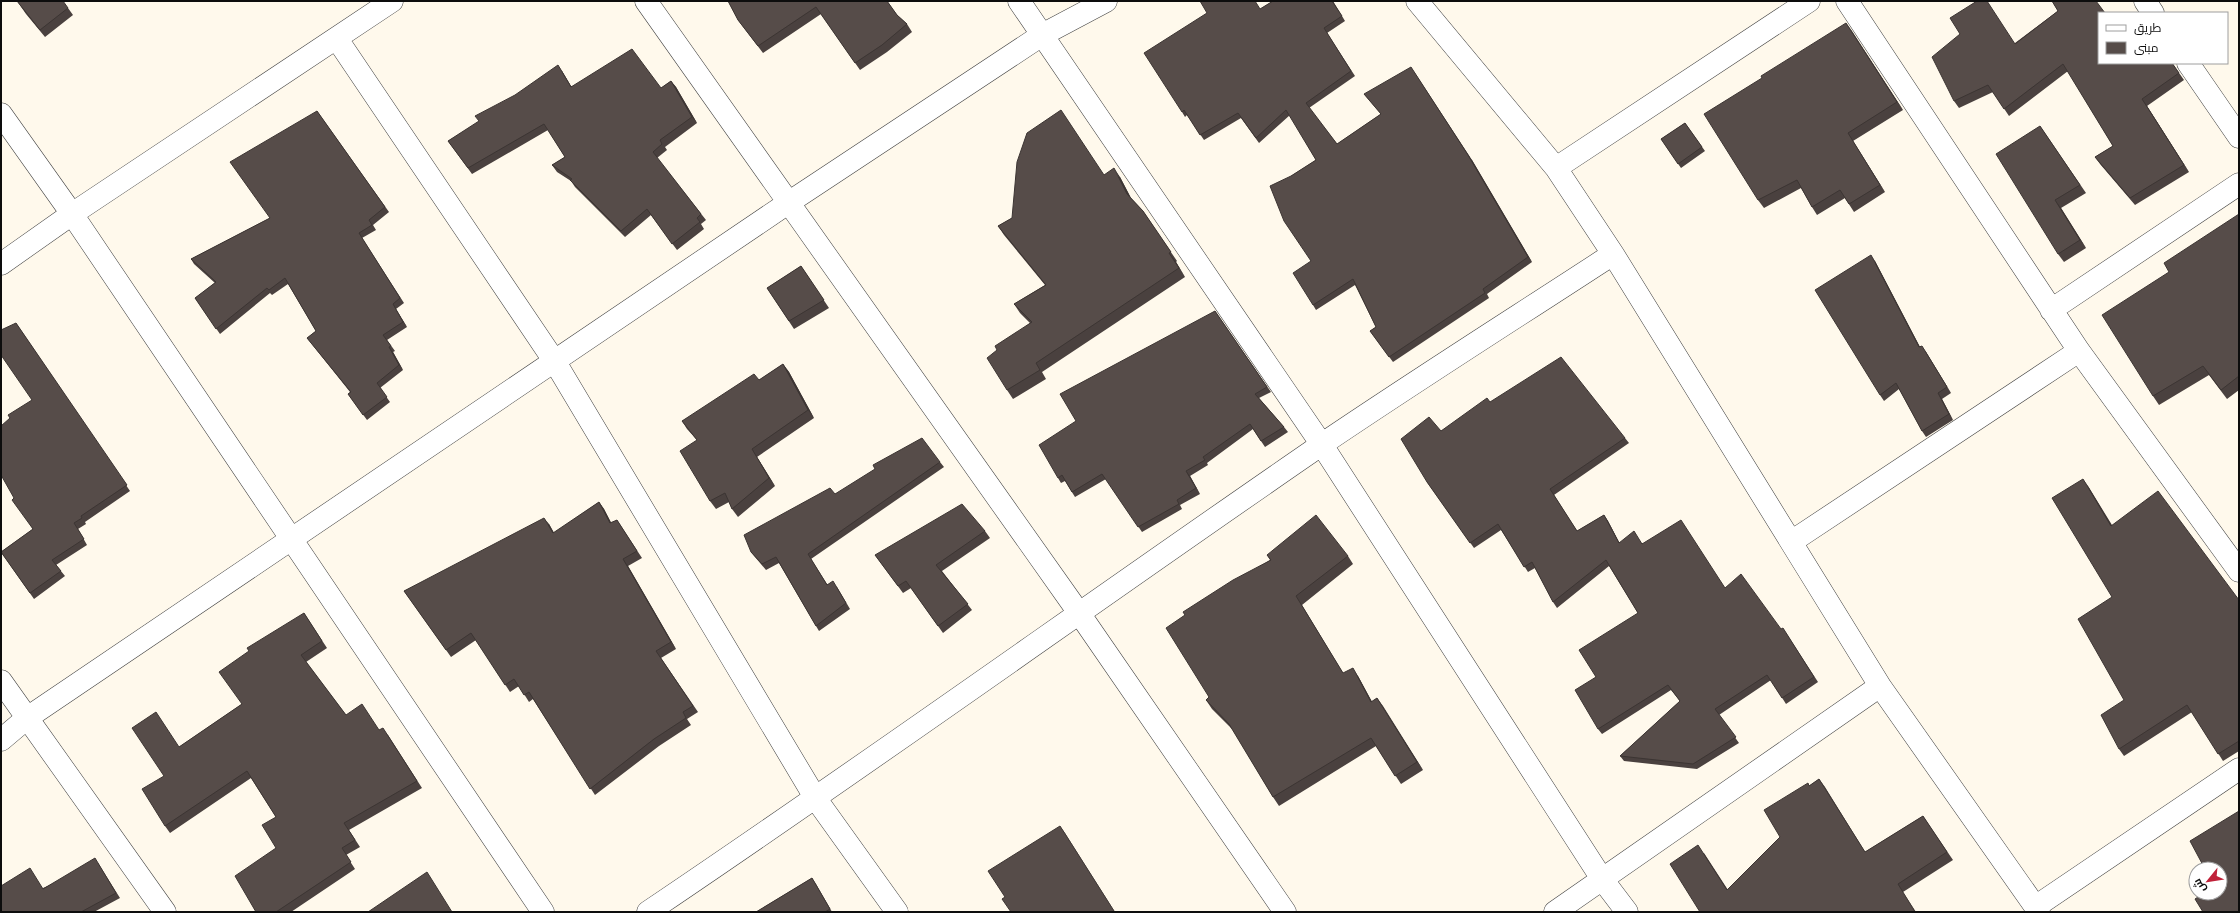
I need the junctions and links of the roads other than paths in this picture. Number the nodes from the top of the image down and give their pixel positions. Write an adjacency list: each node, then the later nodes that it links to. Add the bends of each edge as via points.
1 (392, 1): 11 (street)
2 (646, 1): 17 (street)
3 (1019, 1): 10 (street)
4 (1106, 1): 10 (street)
5 (1417, 1): 15 (street)
6 (1809, 1): 15 (street)
7 (1847, 1): 21 (street)
8 (2145, 1): 9 (street)
9 (2152, 12)
10 (1042, 35): 17 (street); 24 (street)
11 (337, 40): 18 (street); 23 (street)
12 (2189, 64): 14 (street)
13 (1, 114): 18 (street)
14 (2239, 137)
15 (1556, 168): 19 (street)
16 (2239, 184): 21 (street)
17 (788, 203): 23 (street); 28 (street)
18 (72, 214): 20 (street); 25 (street)
19 (1612, 254): 24 (street); 26 (street)
20 (1, 264)
21 (2051, 310): 22 (street)
22 (2079, 351): 26 (street); 27 (street)
23 (555, 362): 25 (street); 34 (street)
24 (1322, 445): 28 (street); 35 (street)
25 (291, 540): 31 (street); 38 (street)
26 (1791, 542): 30 (street)
27 (2239, 571)
28 (1079, 612): 34 (street); 41 (street)
29 (1, 681): 31 (street)
30 (1880, 686): 35 (street); 36 (street)
31 (27, 718): 32 (street); 37 (street)
32 (1, 740)
33 (2239, 769): 36 (street)
34 (816, 799): 39 (street); 40 (street)
35 (1602, 879): 42 (street); 43 (street)
36 (2037, 910)
37 (165, 912)
38 (543, 912)
39 (648, 912)
40 (897, 912)
41 (1285, 912)
42 (1555, 912)
43 (1627, 912)

